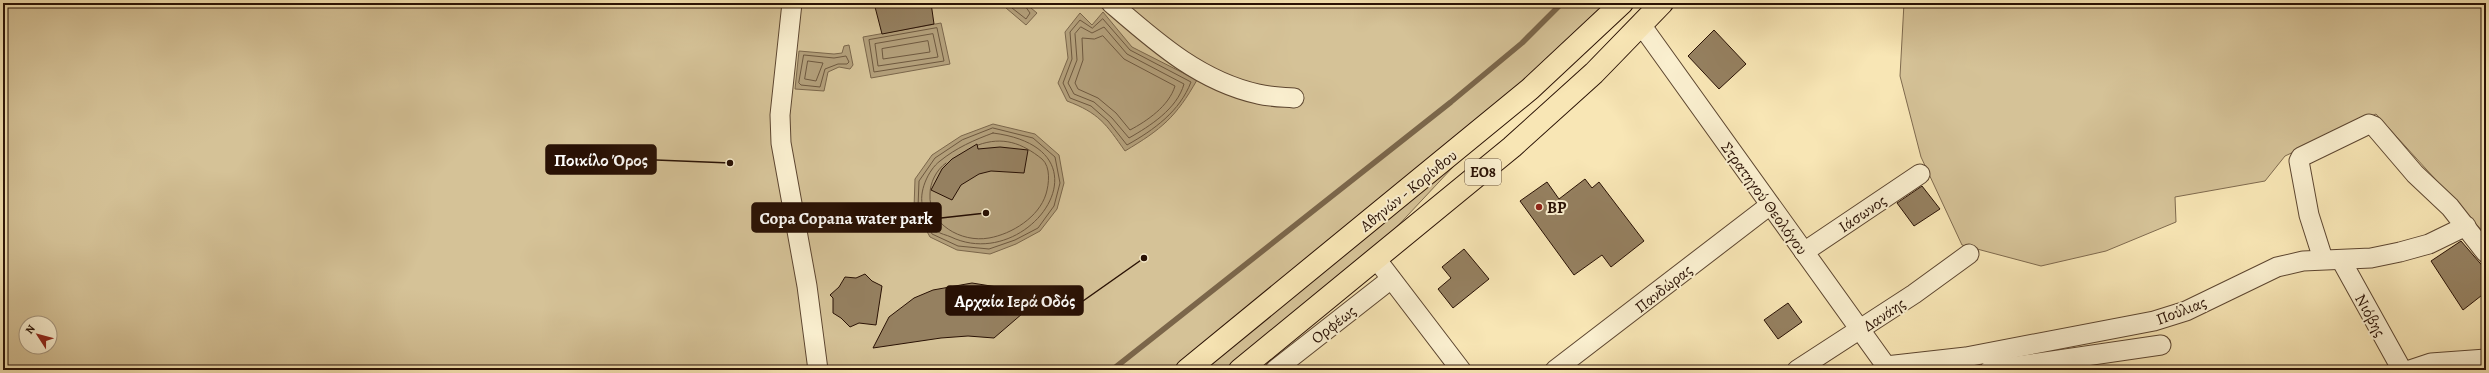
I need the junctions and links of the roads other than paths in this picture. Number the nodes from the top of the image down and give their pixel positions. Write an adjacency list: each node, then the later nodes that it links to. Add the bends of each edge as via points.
1 (792, 3): 21 (street, via 780,115 781,143 807,286)
2 (1111, 3): 6 (street, via 1154,41 1199,71 1227,85 1259,94)
3 (1622, 3): 22 (highway, Αθηνών - Κορίνθου / ΕΟ8, via 1530,89)
4 (1662, 3): 5 (highway, Αθηνών - Κορίνθου / ΕΟ8)
5 (1642, 26): 8 (street, Στρατηγού Θεολόγου); 13 (highway, Αθηνών - Κορίνθου / ΕΟ8, via 1512,147)
6 (1294, 98)
7 (1920, 174): 10 (street, Ιάσωνος)
8 (1770, 205): 10 (street, Στρατηγού Θεολόγου); 27 (street, Πανδώρας)
9 (2466, 226): 12 (street); 14 (street, Πούλιας, via 2429,244 2400,252 2371,258); 14 (street, Νιόβης, via 2370,124 2301,157 2299,161 2309,215)
10 (1804, 252): 17 (street, Στρατηγού Θεολόγου)
11 (1969, 254): 17 (street, Δανάης)
12 (2486, 254)
13 (1377, 260): 15 (street); 16 (highway, Αθηνών - Κορίνθου / ΕΟ8)
14 (2332, 260): 20 (street, Πούλιας, via 2303,261 2277,267 2186,311 2154,321 1966,357); 30 (street, Νιόβης)
15 (1391, 279): 25 (street, Ορφέως); 26 (street)
16 (1291, 329): 23 (highway, Αθηνών - Κορίνθου / ΕΟ8); 24 (highway)
17 (1860, 330): 20 (street, Στρατηγού Θεολόγου); 28 (street, Δανάης)
18 (2162, 345): 29 (street)
19 (2486, 360): 31 (street, via 2431,363)
20 (1887, 368)
21 (818, 370)
22 (1187, 370)
23 (1240, 370)
24 (1251, 370)
25 (1275, 370)
26 (1461, 370)
27 (1555, 370)
28 (1797, 370)
29 (1990, 370)
30 (2402, 370)
31 (2410, 370)

